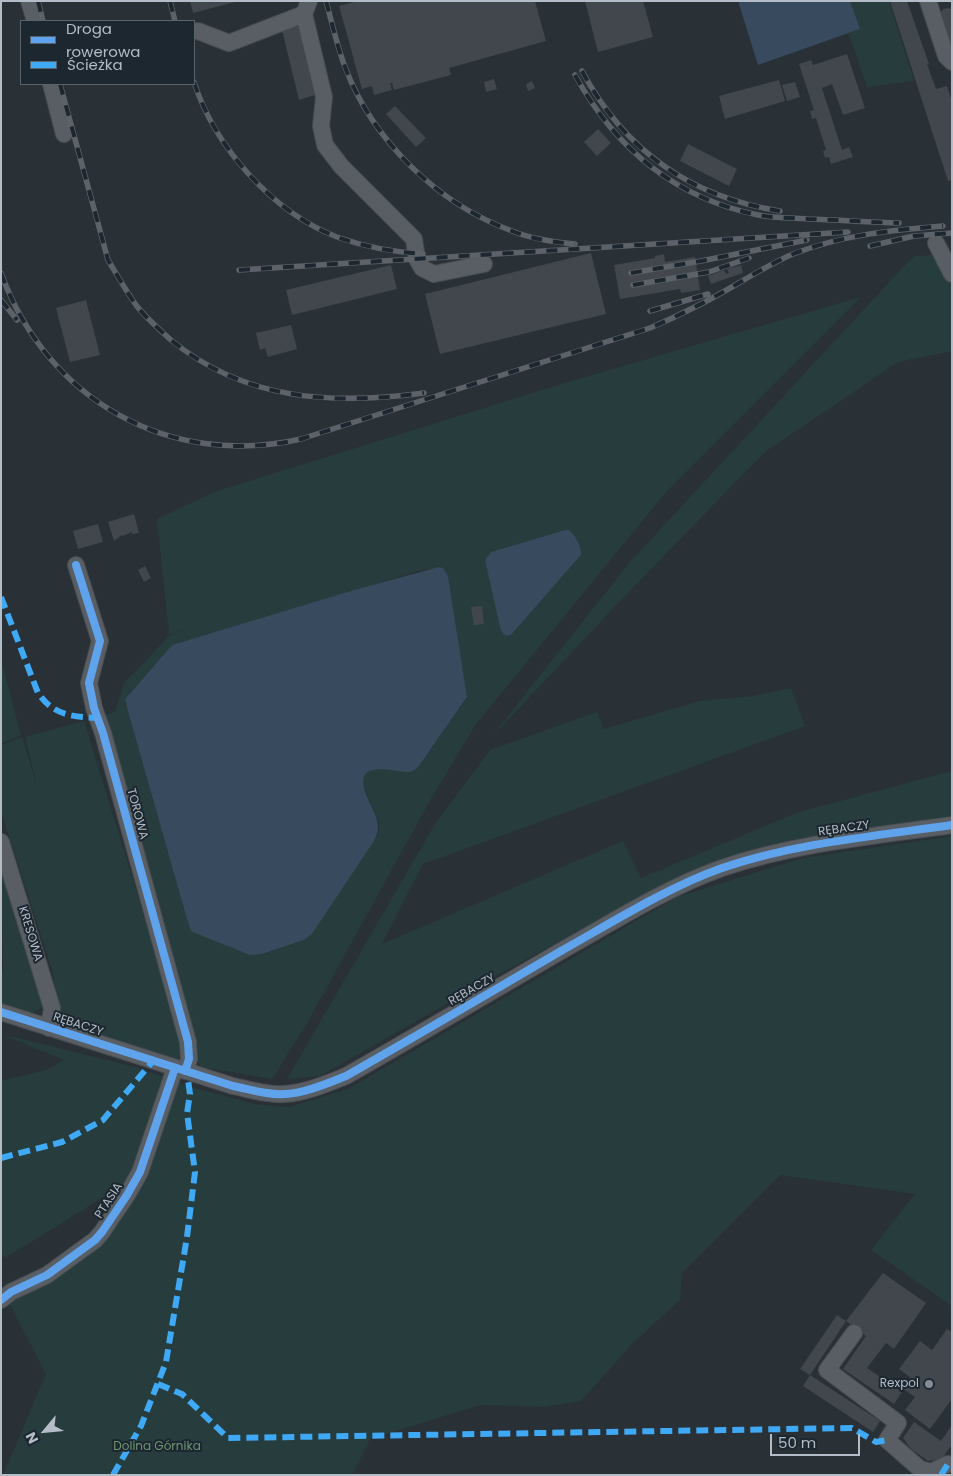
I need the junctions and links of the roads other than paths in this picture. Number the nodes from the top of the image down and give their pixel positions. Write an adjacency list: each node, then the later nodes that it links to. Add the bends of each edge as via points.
1 (29, 1): 4 (street)
2 (928, 1): 6 (street, via 946,56)
3 (307, 8): 5 (street, via 228,43); 10 (street, via 324,97 320,126 330,152 414,238 422,268 434,274)
4 (35, 20)
5 (198, 31)
6 (952, 62)
7 (51, 85): 8 (street)
8 (64, 134)
9 (936, 243): 11 (street)
10 (484, 264)
11 (952, 274)
12 (76, 566): 17 (street, TOROWA, via 100,641 88,683 188,1042 189,1059)
13 (952, 825): 17 (street, RĘBACZY, via 811,845 721,869 622,916 346,1076 320,1086 295,1093 268,1094)
14 (1, 842): 16 (street, KRESOWA, via 52,1008)
15 (1, 1012): 16 (street, RĘBACZY)
16 (49, 1028): 17 (street, RĘBACZY)
17 (180, 1070): 18 (street, PTASIA, via 140,1172 102,1232 47,1275)
18 (1, 1300)
19 (854, 1333): 20 (street, via 827,1370 898,1423 887,1440 920,1469 932,1472)
20 (949, 1467)

